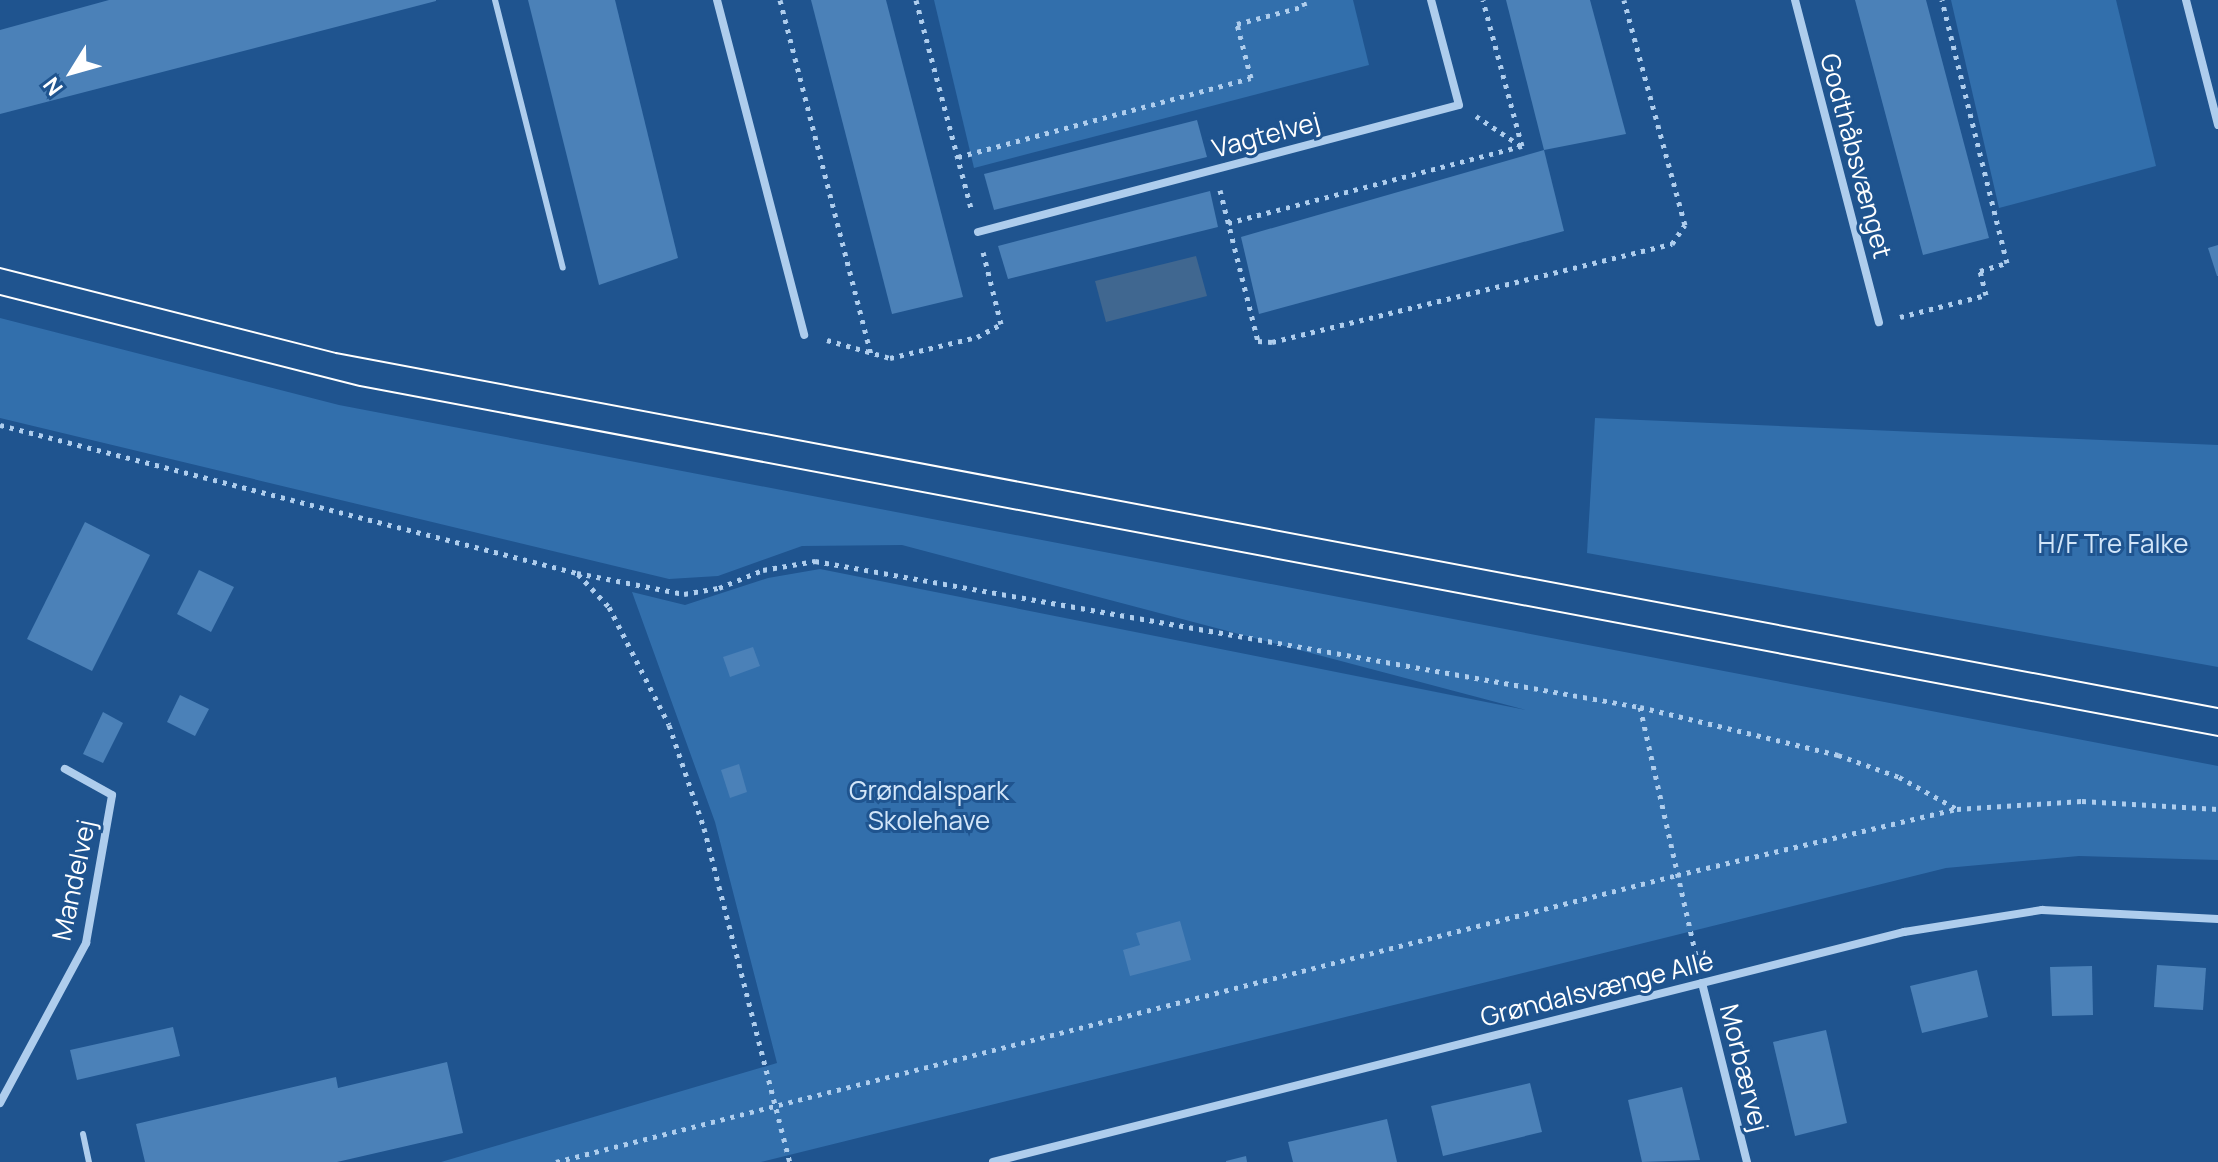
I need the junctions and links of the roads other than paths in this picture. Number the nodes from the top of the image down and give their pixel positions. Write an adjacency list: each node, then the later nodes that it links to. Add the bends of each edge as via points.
1 (495, 0): 8 (lane)
2 (717, 0): 10 (street)
3 (1431, 0): 7 (street, Vagtelvej, via 1459,105)
4 (1795, 0): 9 (street, Godthåbsvænget)
5 (2186, 0): 6 (street)
6 (2218, 125)
7 (978, 232)
8 (563, 268)
9 (1879, 322)
10 (804, 335)
11 (65, 769): 14 (street, Mandelvej, via 112,795 86,943)
12 (2218, 919): 13 (street, Grøndalsvænge Allé, via 2042,910 1904,932)
13 (1702, 983): 17 (street, Grøndalsvænge Allé); 18 (street, Morbærvej)
14 (0, 1103)
15 (83, 1134): 16 (lane)
16 (89, 1162)
17 (993, 1162)
18 (1747, 1162)

